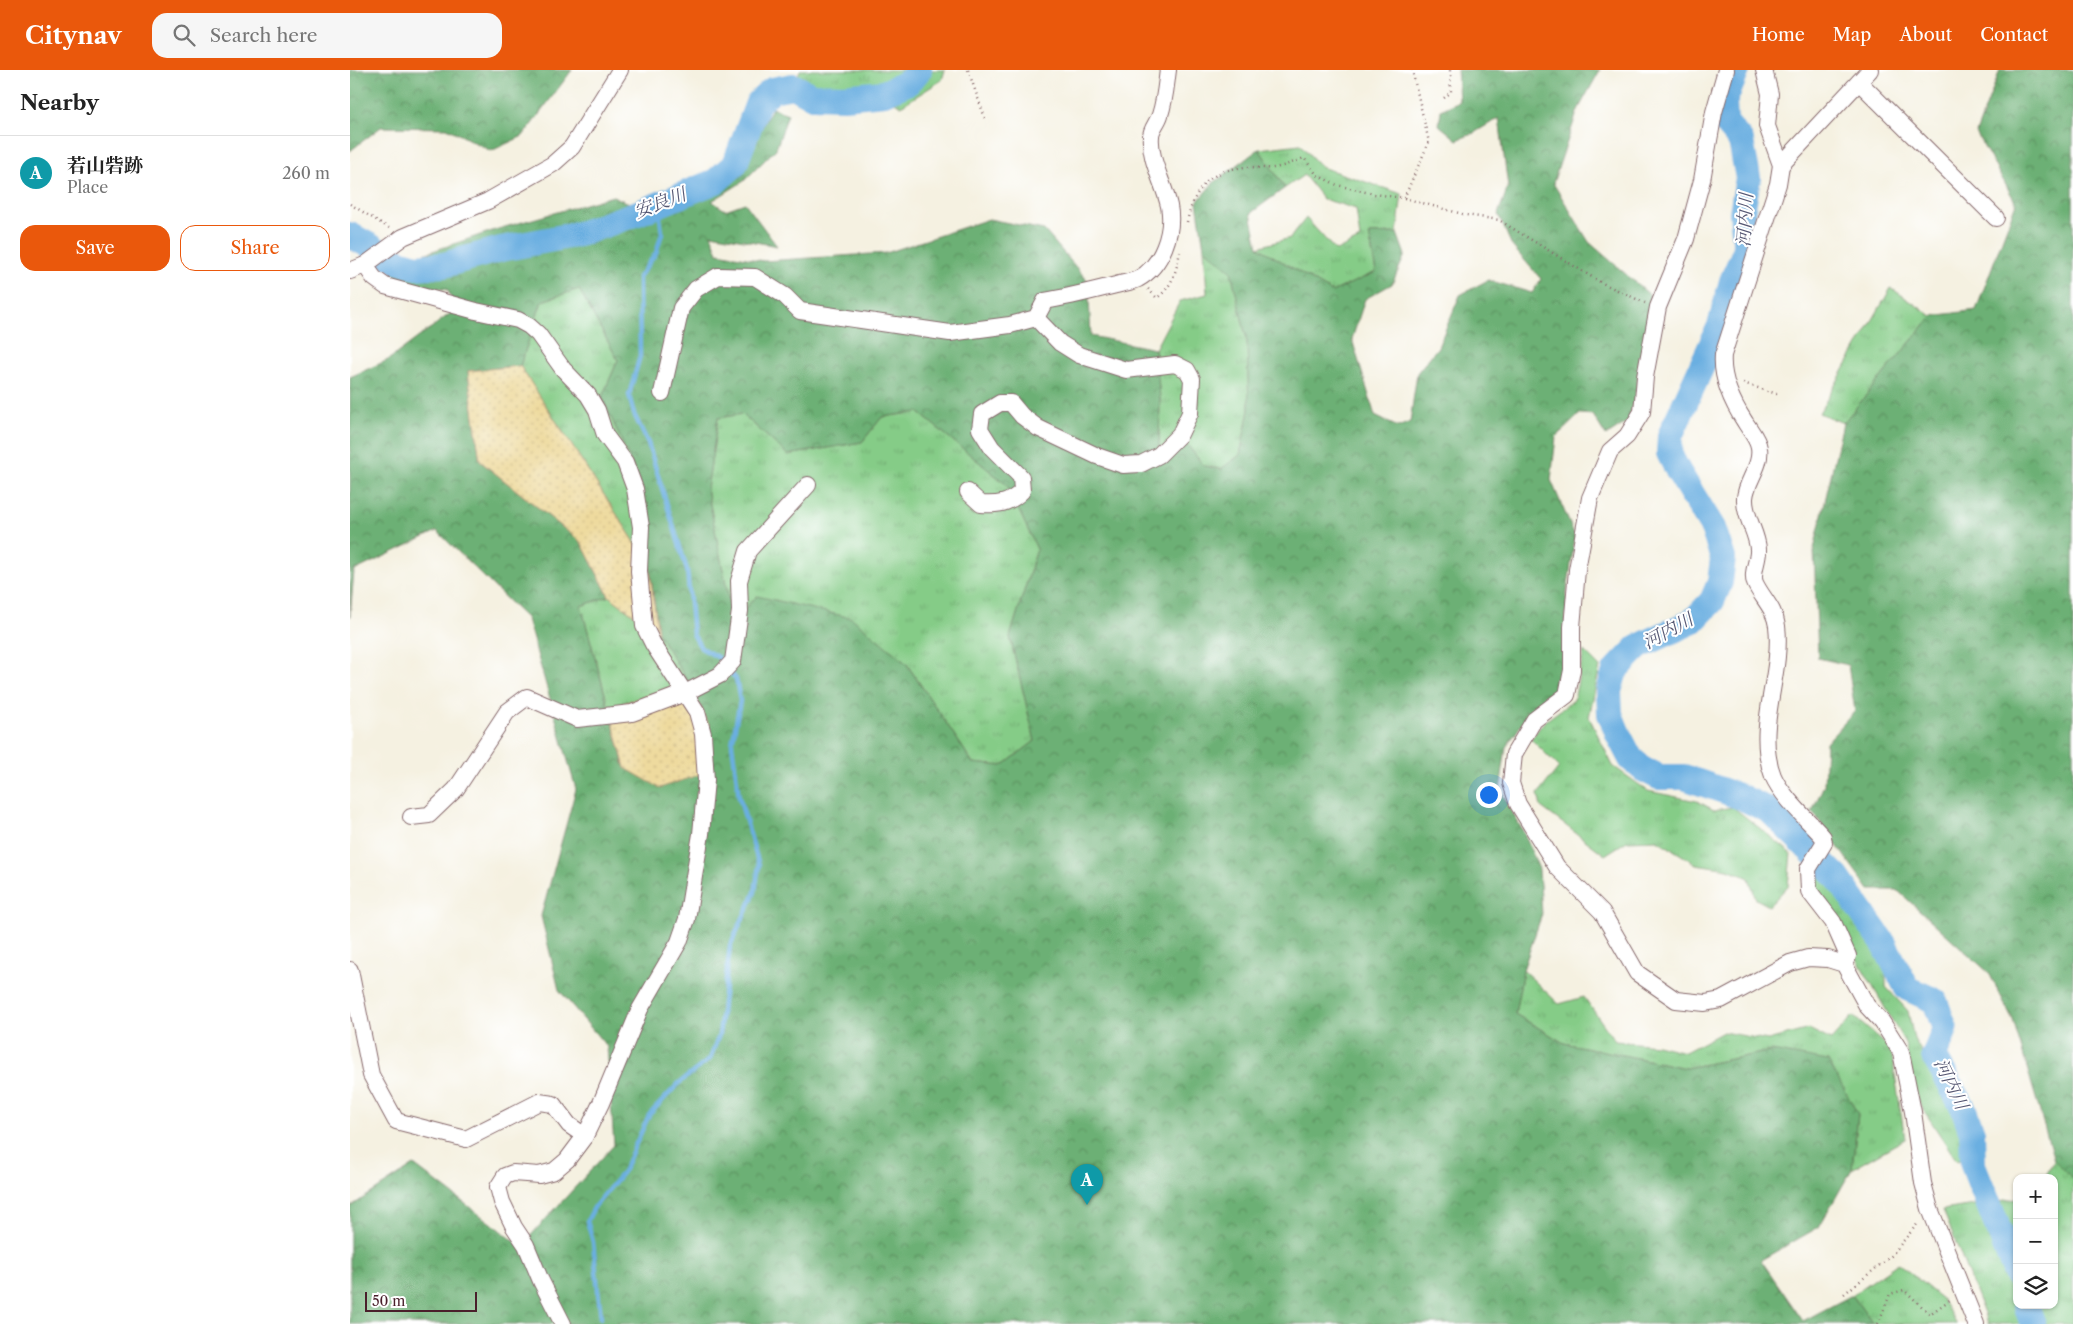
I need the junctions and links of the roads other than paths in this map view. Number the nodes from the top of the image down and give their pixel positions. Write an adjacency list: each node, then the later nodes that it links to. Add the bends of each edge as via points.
1 (620, 70): 8 (street, via 572,147 553,164 488,201 399,240)
2 (1168, 70): 9 (street, via 1160,118 1151,134 1153,157 1170,208 1168,235 1162,253 1138,279 1045,301)
3 (1726, 70): 15 (street, via 1686,239 1658,307 1642,412 1628,436 1610,451 1590,498 1577,570 1572,670 1567,695 1534,720 1514,754 1511,783 1518,804 1557,867 1602,912 1636,974 1676,1000 1705,1003 1721,1000 1790,963 1808,958)
4 (1764, 70): 6 (street, via 1770,94 1768,126)
5 (1864, 76): 6 (street); 7 (street)
6 (1781, 165): 15 (street, via 1778,184 1723,355 1722,368 1735,407 1759,448 1757,465 1745,498 1758,549 1754,578 1771,607 1777,625 1777,666 1766,734 1768,753 1774,777 1823,837 1824,843 1808,869 1809,891 1833,922 1848,956)
7 (1996, 218)
8 (362, 265): 13 (street, via 386,286 476,312 518,320 529,326 588,395 605,435 625,462 635,489 641,527 639,570 644,626)
9 (1036, 318): 10 (street, via 950,333 800,311 785,296 755,277 718,276 696,288 681,308); 12 (street, via 1060,343 1079,355 1126,370 1175,364 1187,370 1192,379 1190,413 1180,434 1159,455 1141,464 1124,465 1038,428 1011,403 1000,403 982,414 980,429 992,448 1021,477 1022,491 1012,501 992,505 981,504)
10 (662, 393)
11 (808, 485): 13 (street, via 748,551 739,581 740,611 733,660 720,675)
12 (968, 492)
13 (686, 692): 14 (street, via 632,713 577,719 527,697 507,712 456,789 429,815); 17 (street, via 704,734 706,780 687,919 679,942 640,1009)
14 (412, 817)
15 (1844, 964): 19 (street, via 1868,1006 1901,1052 1930,1209)
16 (350, 970): 17 (street, via 371,1075 396,1121 466,1139 539,1102 553,1104 569,1125)
17 (585, 1136): 18 (street, via 568,1160 554,1171 539,1175 513,1173 505,1176 498,1187 502,1202)
18 (563, 1324)
19 (1976, 1324)

